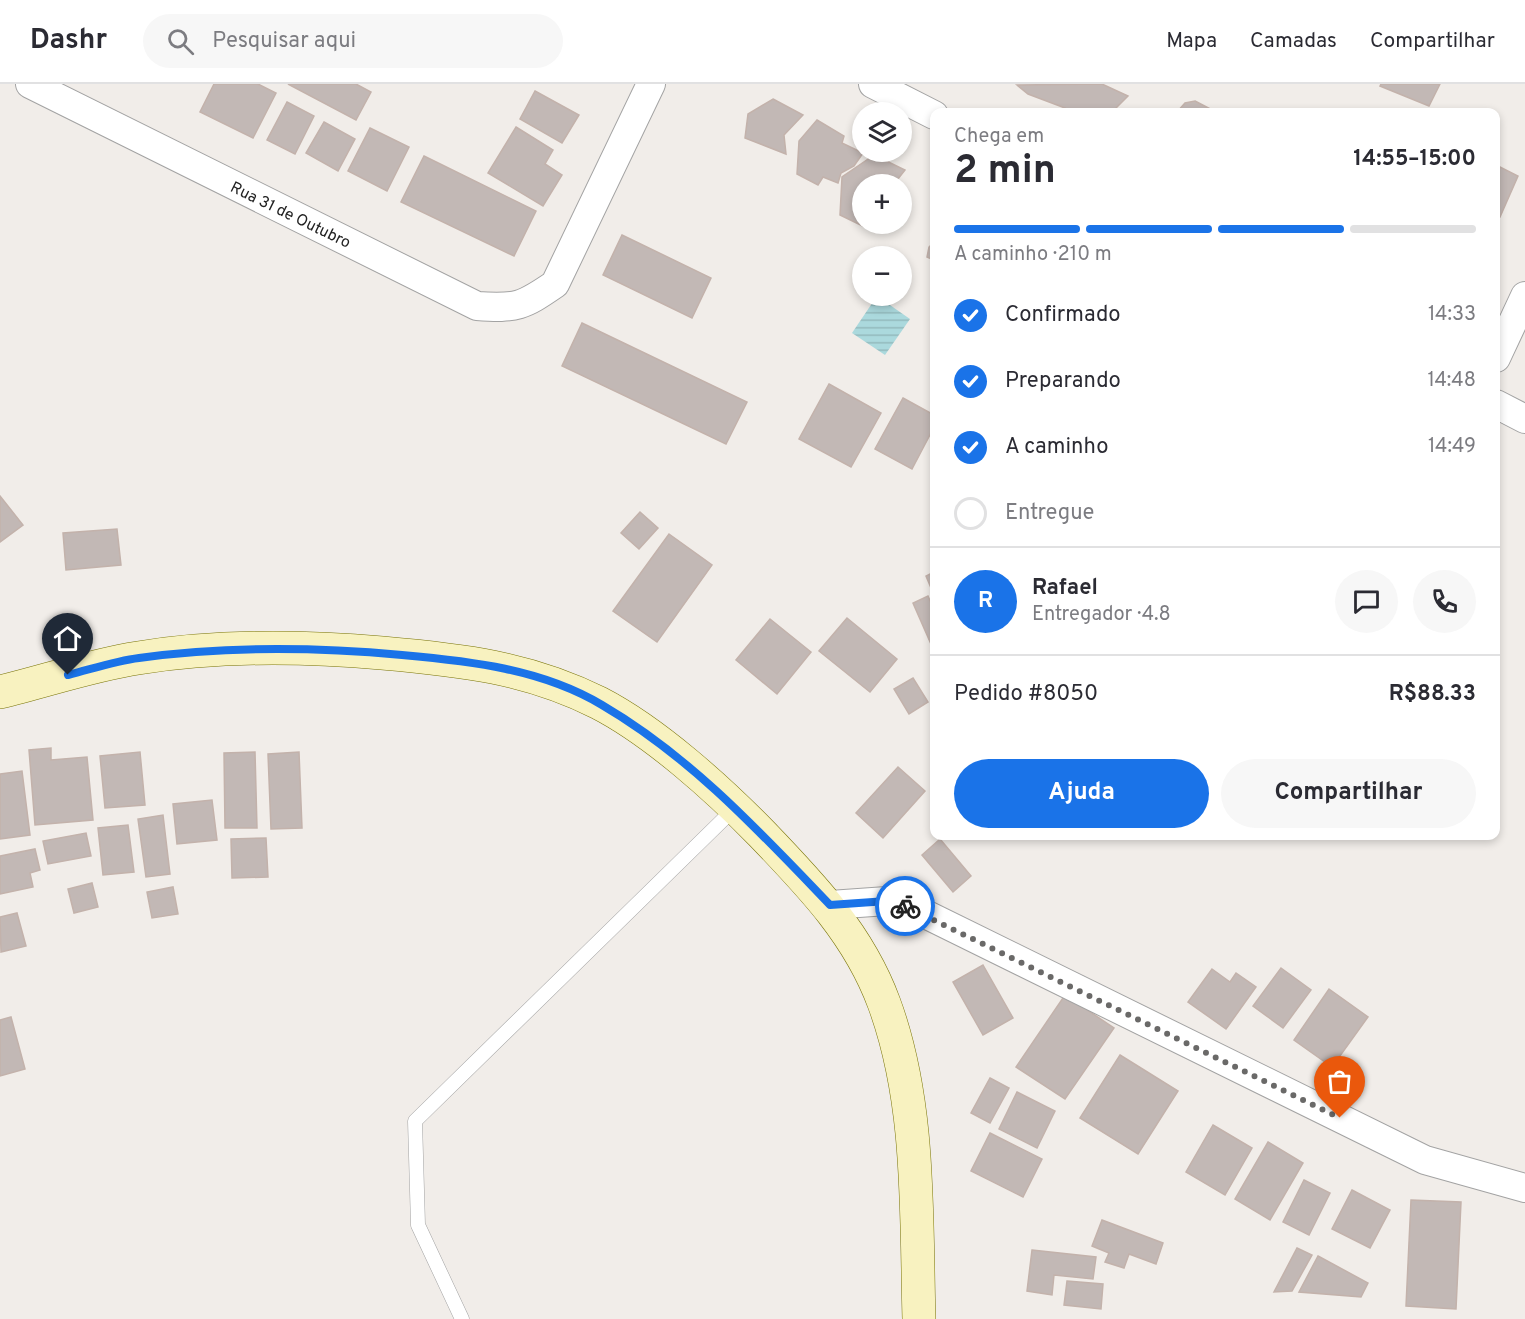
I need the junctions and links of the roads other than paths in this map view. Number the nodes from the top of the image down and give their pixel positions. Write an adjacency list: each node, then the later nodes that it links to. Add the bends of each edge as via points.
1 (30, 84): 2 (street, Rua 31 de Outubro, via 477,306 506,308 526,303 555,284)
2 (651, 84)
3 (873, 84): 4 (street)
4 (930, 114)
5 (1525, 296): 6 (street)
6 (1500, 349)
7 (1500, 406): 8 (street)
8 (1525, 419)
9 (0, 692): 10 (main road, via 137,658 224,649 334,649 474,662 548,680 601,704 664,746)
10 (736, 807): 11 (main road); 13 (lane, via 415,1121 418,1225)
11 (830, 905): 12 (street, via 887,901 913,908 1425,1160); 14 (main road, via 857,944 884,1004 906,1086 915,1180)
12 (1525, 1188)
13 (462, 1319)
14 (919, 1319)

